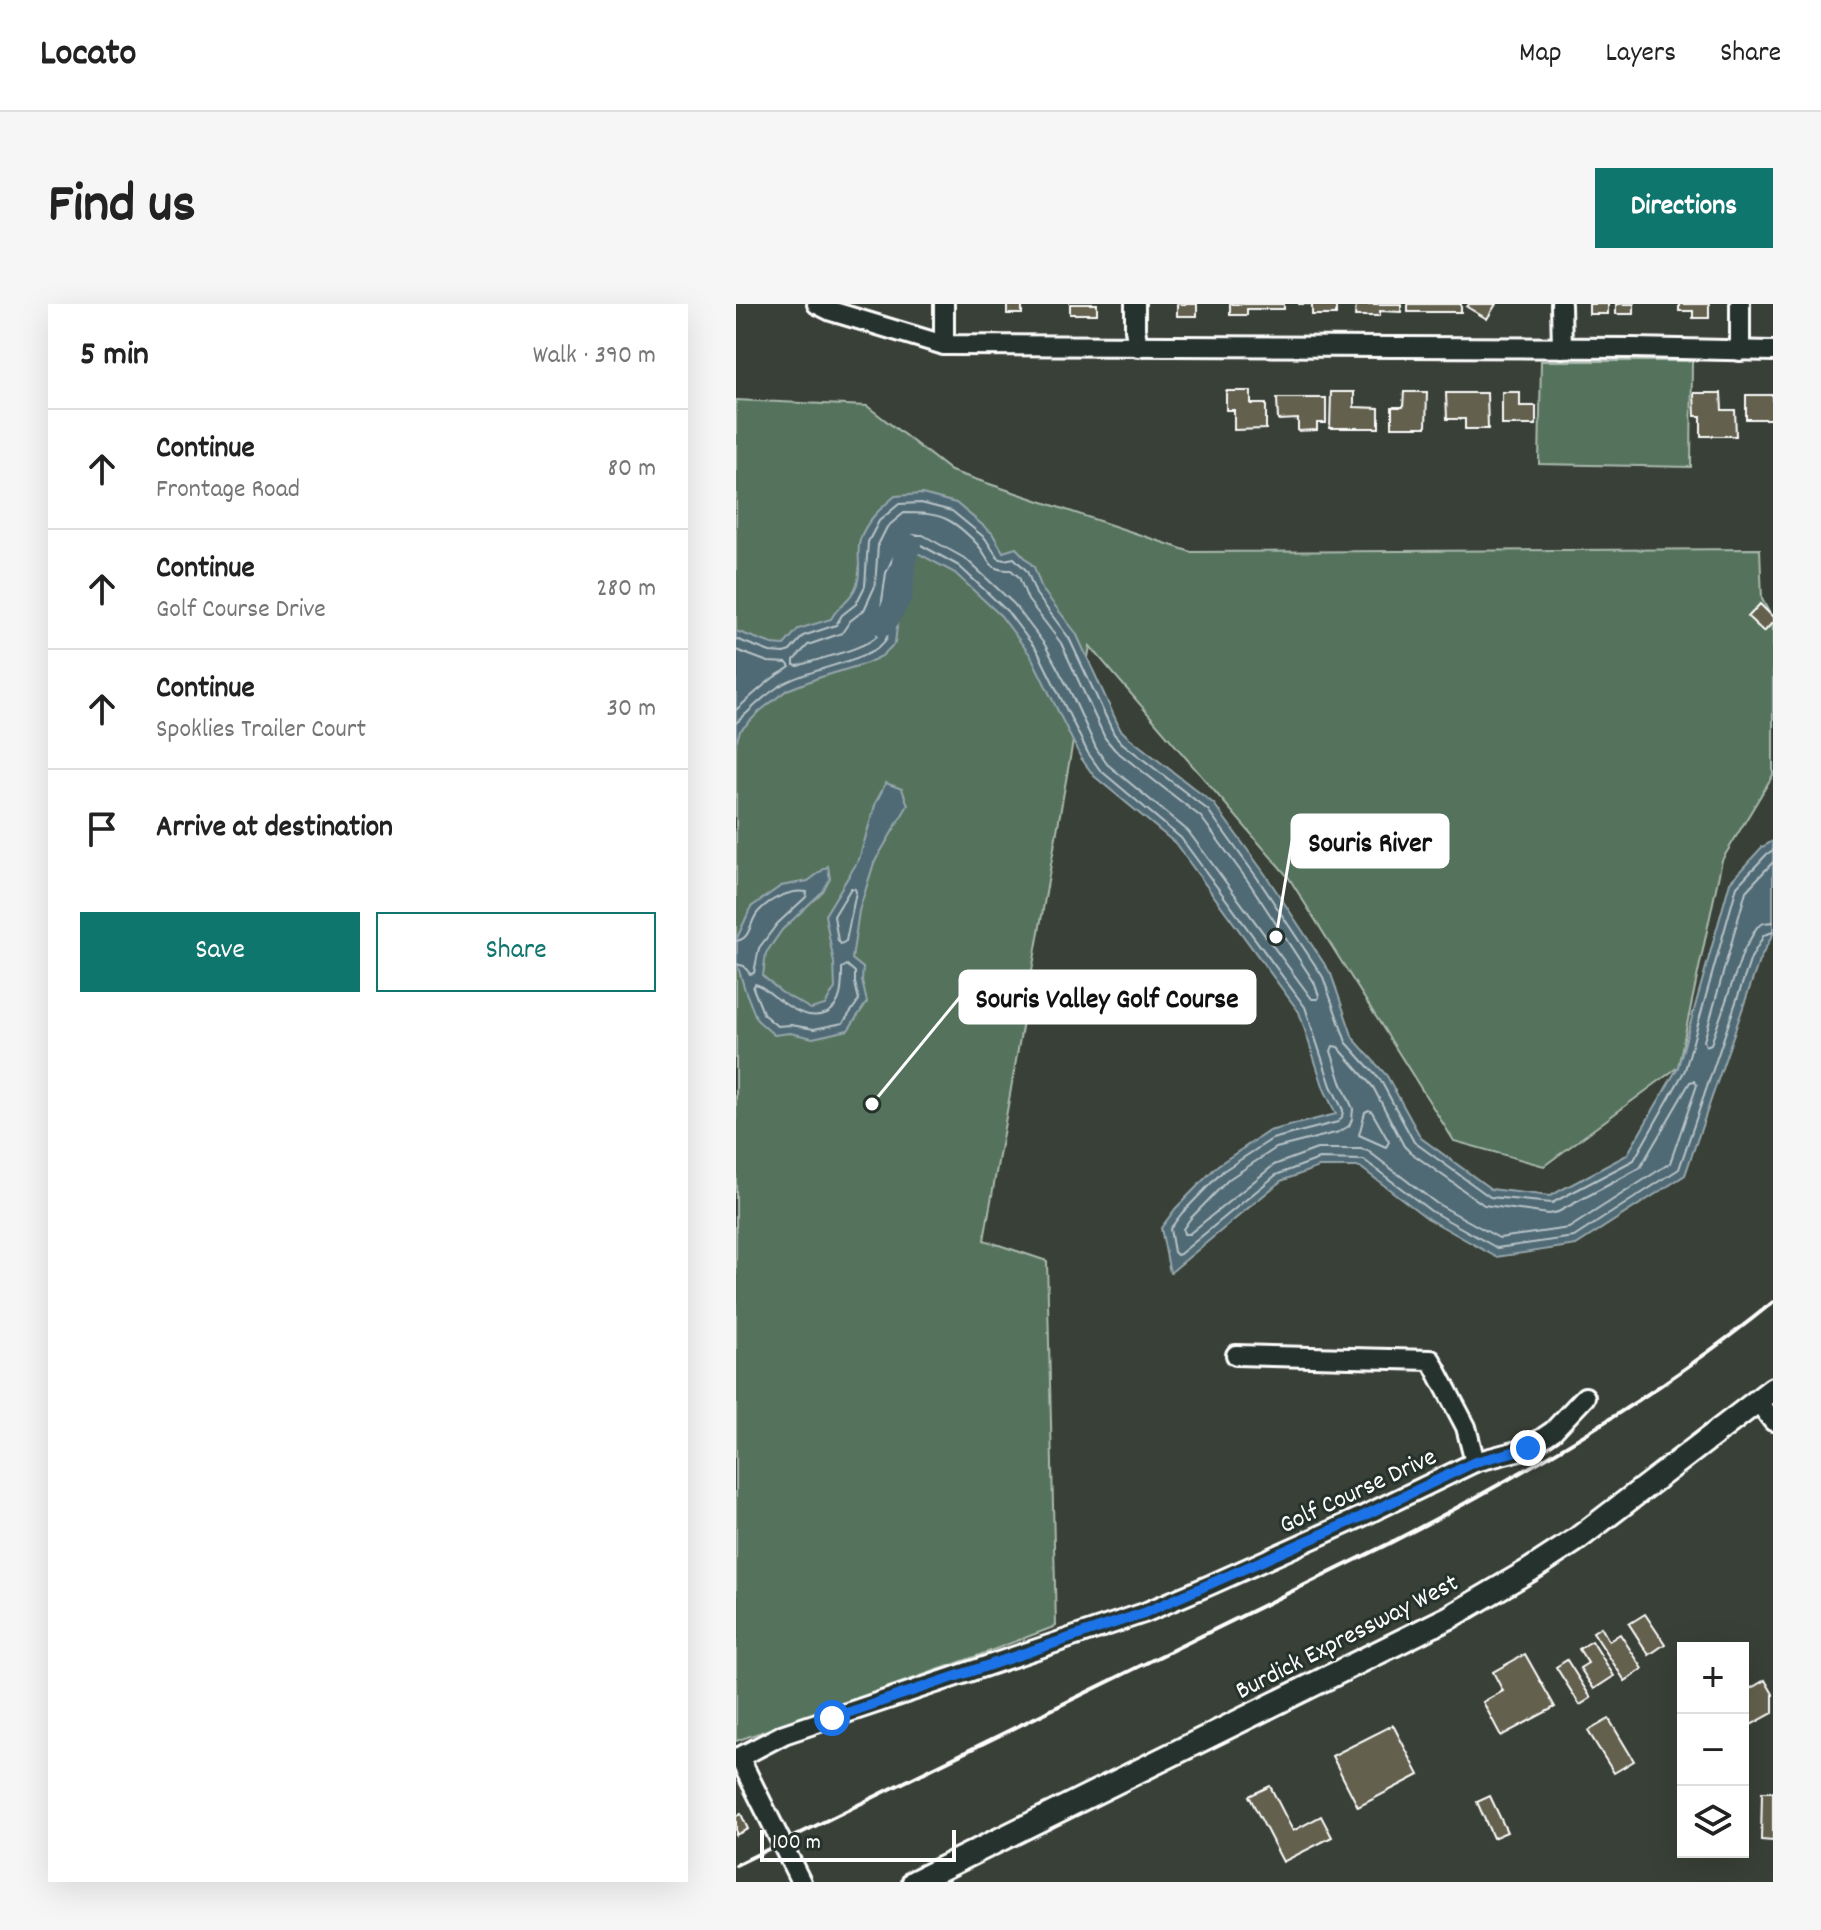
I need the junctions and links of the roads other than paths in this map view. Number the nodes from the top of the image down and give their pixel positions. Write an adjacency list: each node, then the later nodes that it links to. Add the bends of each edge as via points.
1 (817, 304): 6 (street)
2 (944, 304): 6 (street)
3 (1135, 304): 7 (street)
4 (1561, 304): 8 (street)
5 (1740, 304): 9 (street)
6 (944, 345): 7 (street)
7 (1138, 347): 8 (street)
8 (1562, 348): 9 (street)
9 (1740, 351): 10 (street)
10 (1773, 351)
11 (1236, 1355): 15 (street, Golf Course Drive, via 1431,1360 1466,1427)
12 (1766, 1395): 14 (street); 18 (main road, Burdick Expressway West, via 1576,1540 1450,1617)
13 (1585, 1397): 15 (street, via 1553,1431 1528,1448)
14 (1773, 1421)
15 (1475, 1462): 16 (street, Golf Course Drive, via 1144,1613 784,1734)
16 (738, 1758): 17 (street)
17 (801, 1882)
18 (914, 1882)

